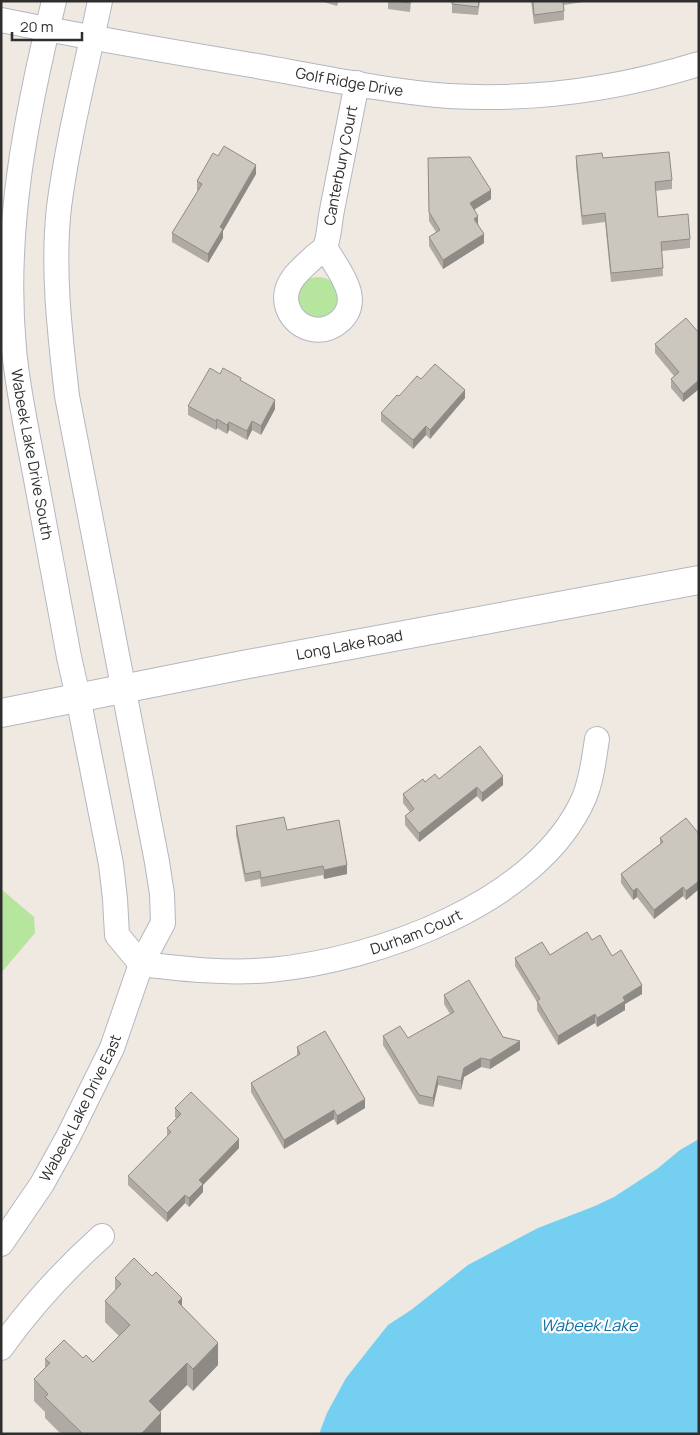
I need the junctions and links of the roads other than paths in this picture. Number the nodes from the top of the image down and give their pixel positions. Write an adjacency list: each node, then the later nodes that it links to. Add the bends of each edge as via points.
1 (54, 1): 4 (street, Wabeek Lake Drive South)
2 (100, 1): 5 (street)
3 (1, 20): 4 (street, Golf Ridge Drive)
4 (47, 29): 5 (street, Golf Ridge Drive); 11 (street, Wabeek Lake Drive South, via 29,112 12,232 14,348 21,407)
5 (92, 38): 7 (street, Golf Ridge Drive); 10 (street, via 59,208 58,316 67,396)
6 (699, 64): 7 (street, Golf Ridge Drive, via 616,86 517,97 448,96)
7 (357, 83): 8 (street, Canterbury Court)
8 (325, 247)
9 (699, 580): 10 (main road, Long Lake Road)
10 (124, 688): 11 (main road, Long Lake Road); 14 (street, Wabeek Lake Drive East, via 162,894 163,924)
11 (78, 698): 12 (main road, Long Lake Road); 14 (street, via 111,864 116,935)
12 (1, 713)
13 (597, 739): 14 (street, Durham Court, via 584,798 549,850 502,889 448,920 420,933 359,952 280,969 244,972)
14 (141, 964): 16 (street, Wabeek Lake Drive East, via 112,1048 96,1082 42,1184)
15 (102, 1236): 17 (street, via 47,1289)
16 (1, 1244)
17 (1, 1348)

